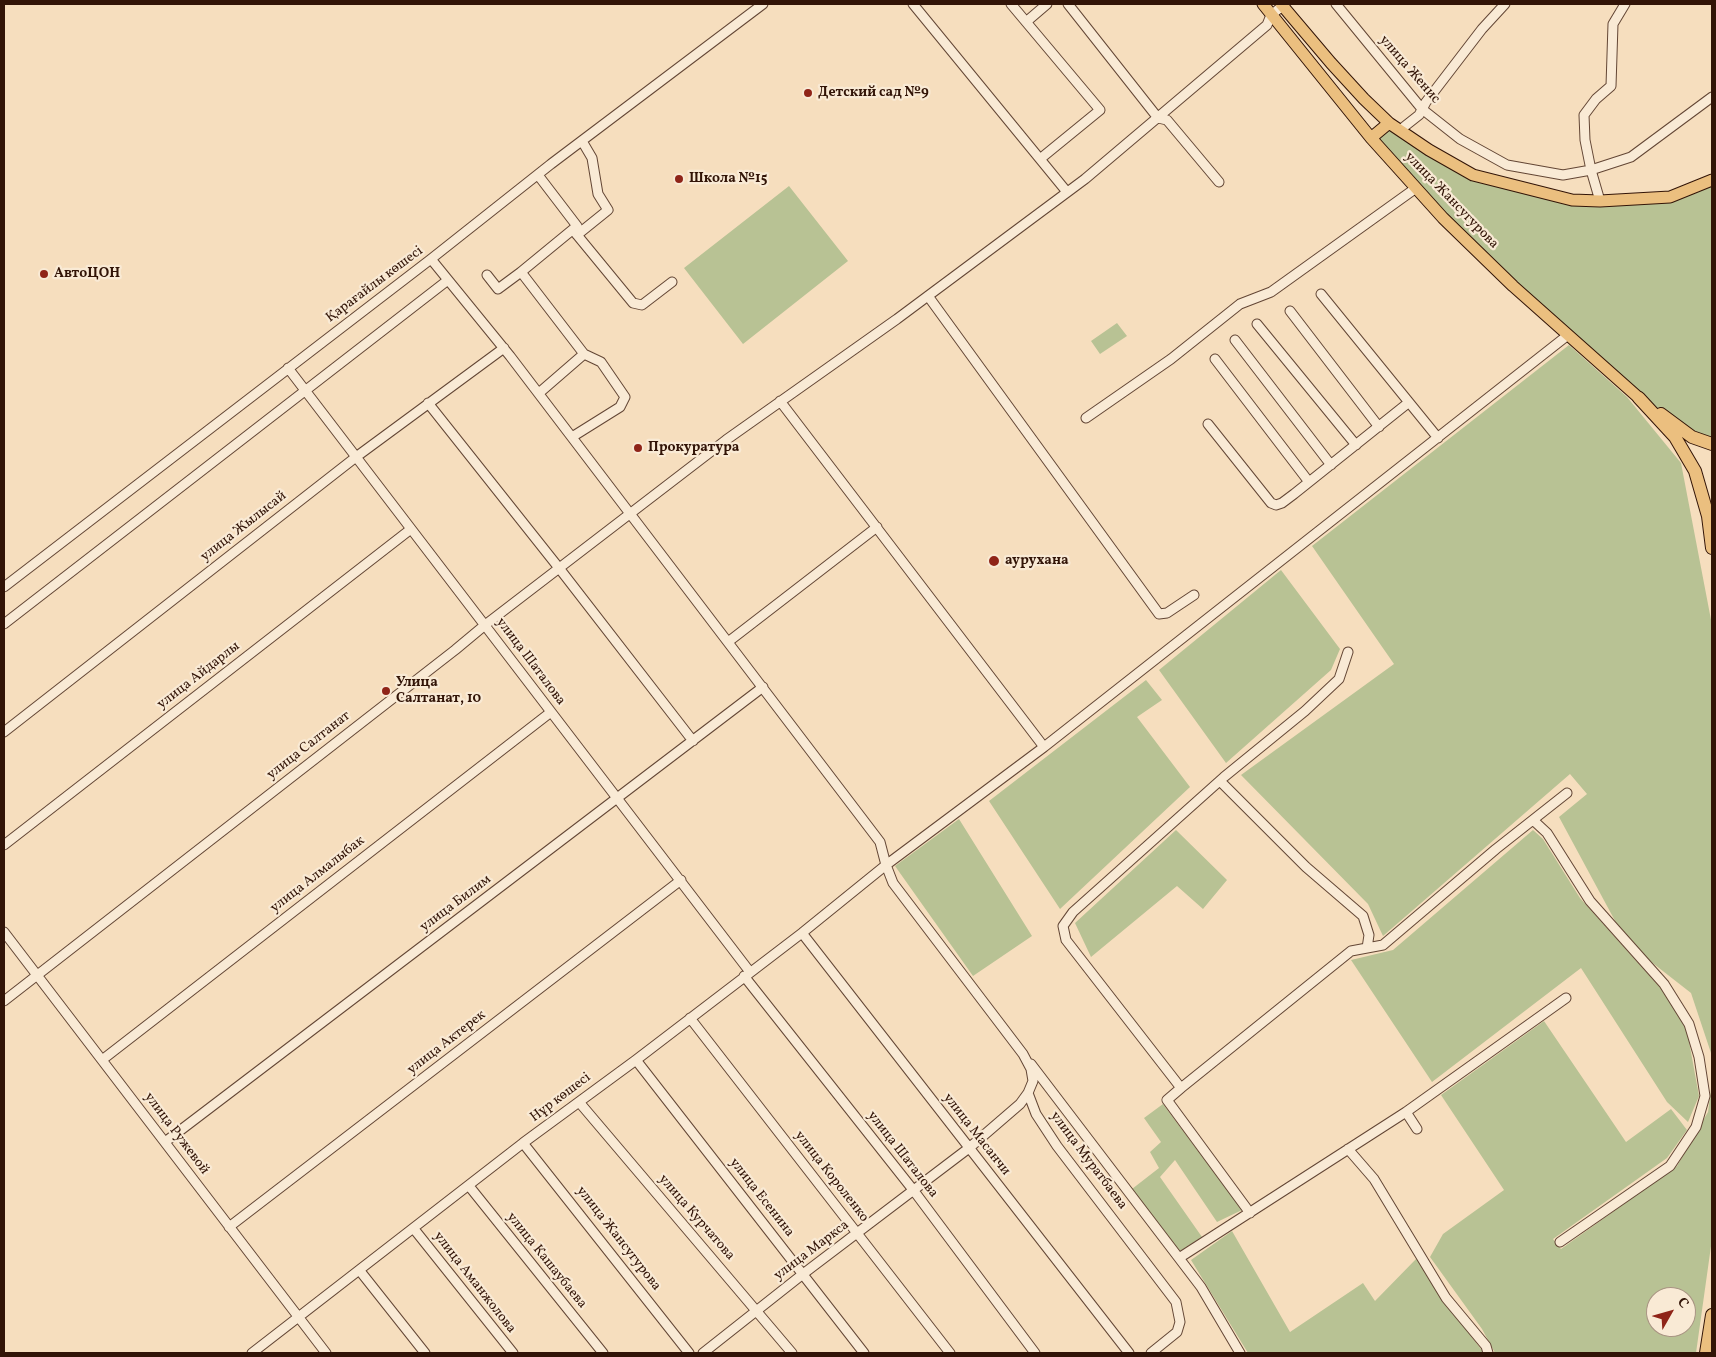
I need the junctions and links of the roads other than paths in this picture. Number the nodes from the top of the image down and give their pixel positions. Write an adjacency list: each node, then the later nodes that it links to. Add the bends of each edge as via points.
1 (763, 4): 19 (street, Қарағайлы көшесі)
2 (913, 4): 20 (street)
3 (1011, 4): 12 (street)
4 (1048, 4): 12 (street)
5 (1068, 4): 15 (street)
6 (1263, 4): 11 (main road, улица Жансугурова)
7 (1283, 4): 11 (street, улица Салтанат); 16 (main road, улица Жансугурова, via 1337,70)
8 (1336, 4): 14 (street, улица Женис)
9 (1505, 4): 14 (street, via 1482,29)
10 (1625, 4): 21 (street, via 1613,24 1611,86 1584,115)
11 (1271, 15): 15 (street, улица Салтанат, via 1267,26); 18 (main road, улица Жансугурова)
12 (1026, 22): 20 (street, via 1100,110)
13 (1712, 97): 21 (street, улица Женис, via 1631,157)
14 (1422, 109): 17 (street); 21 (street, улица Женис, via 1460,139 1506,165 1563,175)
15 (1158, 118): 24 (street, via 1167,120); 26 (street, улица Салтанат)
16 (1389, 123): 17 (main road, улица Жансугурова); 18 (main road)
17 (1400, 130): 27 (main road, улица Жансугурова, via 1474,175 1572,200)
18 (1371, 138): 25 (main road, улица Жансугурова)
19 (582, 141): 22 (street, Қарағайлы көшесі); 28 (street, via 592,158 598,194 608,210)
20 (1040, 159): 26 (street)
21 (1591, 170): 27 (street)
22 (538, 175): 28 (street, via 577,226); 29 (street, Қарағайлы көшесі)
23 (1712, 180): 27 (main road, улица Жансугурова, via 1670,197)
24 (1219, 182)
25 (1416, 188): 38 (main road, улица Жансугурова, via 1507,280); 50 (street, via 1271,292 1240,304 1172,359)
26 (1067, 192): 35 (street, улица Салтанат)
27 (1600, 201)
28 (575, 232): 30 (street); 33 (street, via 633,303 642,305)
29 (431, 260): 32 (street, улица Муратбаева); 43 (street, Қарағайлы көшесі)
30 (521, 272): 31 (street, via 498,289); 41 (street)
31 (487, 275)
32 (448, 280): 40 (street, улица Муратбаева); 44 (street)
33 (672, 282)
34 (1321, 294): 49 (street)
35 (928, 296): 47 (street, улица Салтанат); 66 (street, via 1159,614 1167,613)
36 (1290, 311): 52 (street)
37 (1256, 324): 56 (street)
38 (1568, 335): 46 (main road, улица Жансугурова); 54 (street, Нұр көшесі)
39 (1235, 340): 58 (street)
40 (504, 348): 45 (street, улица Муратбаева); 48 (street, улица Жылысай)
41 (584, 354): 45 (street); 53 (street, via 601,362 625,397 620,406)
42 (1215, 359): 59 (street)
43 (288, 368): 44 (street, улица Шаталова); 65 (street, Қарағайлы көшесі)
44 (305, 391): 57 (street, улица Шаталова); 67 (street)
45 (539, 393): 53 (street, улица Муратбаева)
46 (1639, 398): 55 (highway, via 1692,437); 63 (highway, via 1675,437 1695,471 1708,516)
47 (780, 401): 60 (street, улица Салтанат); 61 (street)
48 (428, 403): 57 (street, улица Жылысай); 64 (street)
49 (1408, 403): 52 (street); 54 (street)
50 (1086, 418)
51 (1208, 424): 59 (street, via 1272,504 1282,503)
52 (1379, 427): 56 (street)
53 (572, 436): 60 (street, улица Муратбаева)
54 (1438, 438): 75 (street, Нұр көшесі)
55 (1712, 444)
56 (1356, 445): 58 (street)
57 (356, 457): 62 (street, улица Шаталова); 73 (street, улица Жылысай)
58 (1331, 465): 59 (street)
59 (1309, 482)
60 (631, 513): 64 (street, улица Салтанат); 69 (street, улица Муратбаева)
61 (876, 527): 69 (street); 75 (street)
62 (411, 528): 68 (street, улица Шаталова); 80 (street, улица Айдарлы)
63 (1712, 548)
64 (559, 568): 68 (street, улица Салтанат); 74 (street)
65 (4, 587)
66 (1194, 595)
67 (4, 624)
68 (485, 625): 72 (street, улица Шаталова); 87 (street, улица Салтанат)
69 (728, 642): 71 (street, улица Муратбаева)
70 (1348, 652): 76 (street, via 1339,679)
71 (763, 687): 74 (street, улица Билим); 81 (street, улица Муратбаева, via 880,842)
72 (551, 712): 78 (street, улица Шаталова); 92 (street, улица Алмалыбак)
73 (4, 732)
74 (693, 741): 78 (street, улица Билим)
75 (1044, 747): 81 (street, Нұр көшесі)
76 (1220, 781): 85 (street, via 1306,867 1363,916 1369,935); 94 (street, via 1073,912 1063,926 1066,940)
77 (1567, 793): 79 (street)
78 (618, 798): 82 (street, улица Шаталова); 99 (street, улица Билим)
79 (1533, 820): 85 (street, via 1383,945); 109 (street, via 1547,833 1590,901 1664,984 1689,1024 1699,1057 1705,1096 1696,1126 1670,1166)
80 (4, 845)
81 (886, 866): 84 (street, Нұр көшесі); 91 (street, улица Муратбаева, via 893,883 909,905)
82 (680, 880): 86 (street, улица Шаталова); 106 (street, улица Актерек)
83 (4, 932): 87 (street, улица Ружевой)
84 (802, 933): 86 (street, Нұр көшесі); 101 (street, улица Масанчи)
85 (1367, 948): 94 (street, via 1351,951)
86 (747, 974): 90 (street, Нұр көшесі); 104 (street, улица Шаталова)
87 (37, 976): 89 (street, улица Салтанат); 92 (street, улица Ружевой)
88 (1566, 998): 97 (street)
89 (4, 1001)
90 (690, 1018): 93 (street, Нұр көшесі); 108 (street, улица Короленко)
91 (1024, 1054): 95 (street, улица Муратбаева, via 1033,1080); 110 (street)
92 (102, 1060): 99 (street, улица Ружевой)
93 (636, 1060): 96 (street, Нұр көшесі); 112 (street, улица Есенина)
94 (1181, 1088): 105 (street, via 1167,1100)
95 (1028, 1093): 101 (street, улица Маркса, via 1020,1104); 128 (street, улица Муратбаева, via 1036,1114 1057,1146 1176,1302 1180,1322 1177,1332)
96 (578, 1102): 100 (street, Нұр көшесі); 113 (street, улица Курчатова)
97 (1406, 1112): 98 (street); 102 (street)
98 (1417, 1129)
99 (165, 1142): 106 (street, улица Ружевой)
100 (523, 1143): 103 (street, Нұр көшесі); 121 (street, улица Жансугурова)
101 (969, 1148): 104 (street, улица Маркса); 127 (street, улица Масанчи)
102 (1348, 1149): 105 (street); 130 (street, via 1374,1179 1446,1298 1486,1346)
103 (469, 1186): 107 (street, Нұр көшесі); 120 (street, улица Кашаубаева)
104 (914, 1191): 108 (street, улица Маркса); 126 (street, улица Шаталова)
105 (1250, 1213): 110 (street)
106 (230, 1227): 115 (street, улица Ружевой)
107 (414, 1229): 111 (street, Нұр көшесі); 119 (street, улица Аманжолова)
108 (858, 1233): 112 (street, улица Маркса); 125 (street, улица Короленко)
109 (1560, 1242)
110 (1179, 1258): 129 (street, via 1201,1287)
111 (360, 1271): 115 (street, Нұр көшесі); 118 (street)
112 (803, 1274): 113 (street, улица Маркса); 124 (street, улица Есенина)
113 (757, 1310): 122 (street, улица Маркса); 123 (street, улица Курчатова)
114 (1712, 1315): 131 (highway)
115 (299, 1318): 116 (street, Нұр көшесі); 117 (street, улица Ружевой)
116 (252, 1353)
117 (326, 1353)
118 (425, 1353)
119 (512, 1353)
120 (602, 1353)
121 (689, 1353)
122 (703, 1353)
123 (792, 1353)
124 (864, 1353)
125 (950, 1353)
126 (1035, 1353)
127 (1129, 1353)
128 (1151, 1353)
129 (1240, 1353)
130 (1488, 1353)
131 (1706, 1353)

